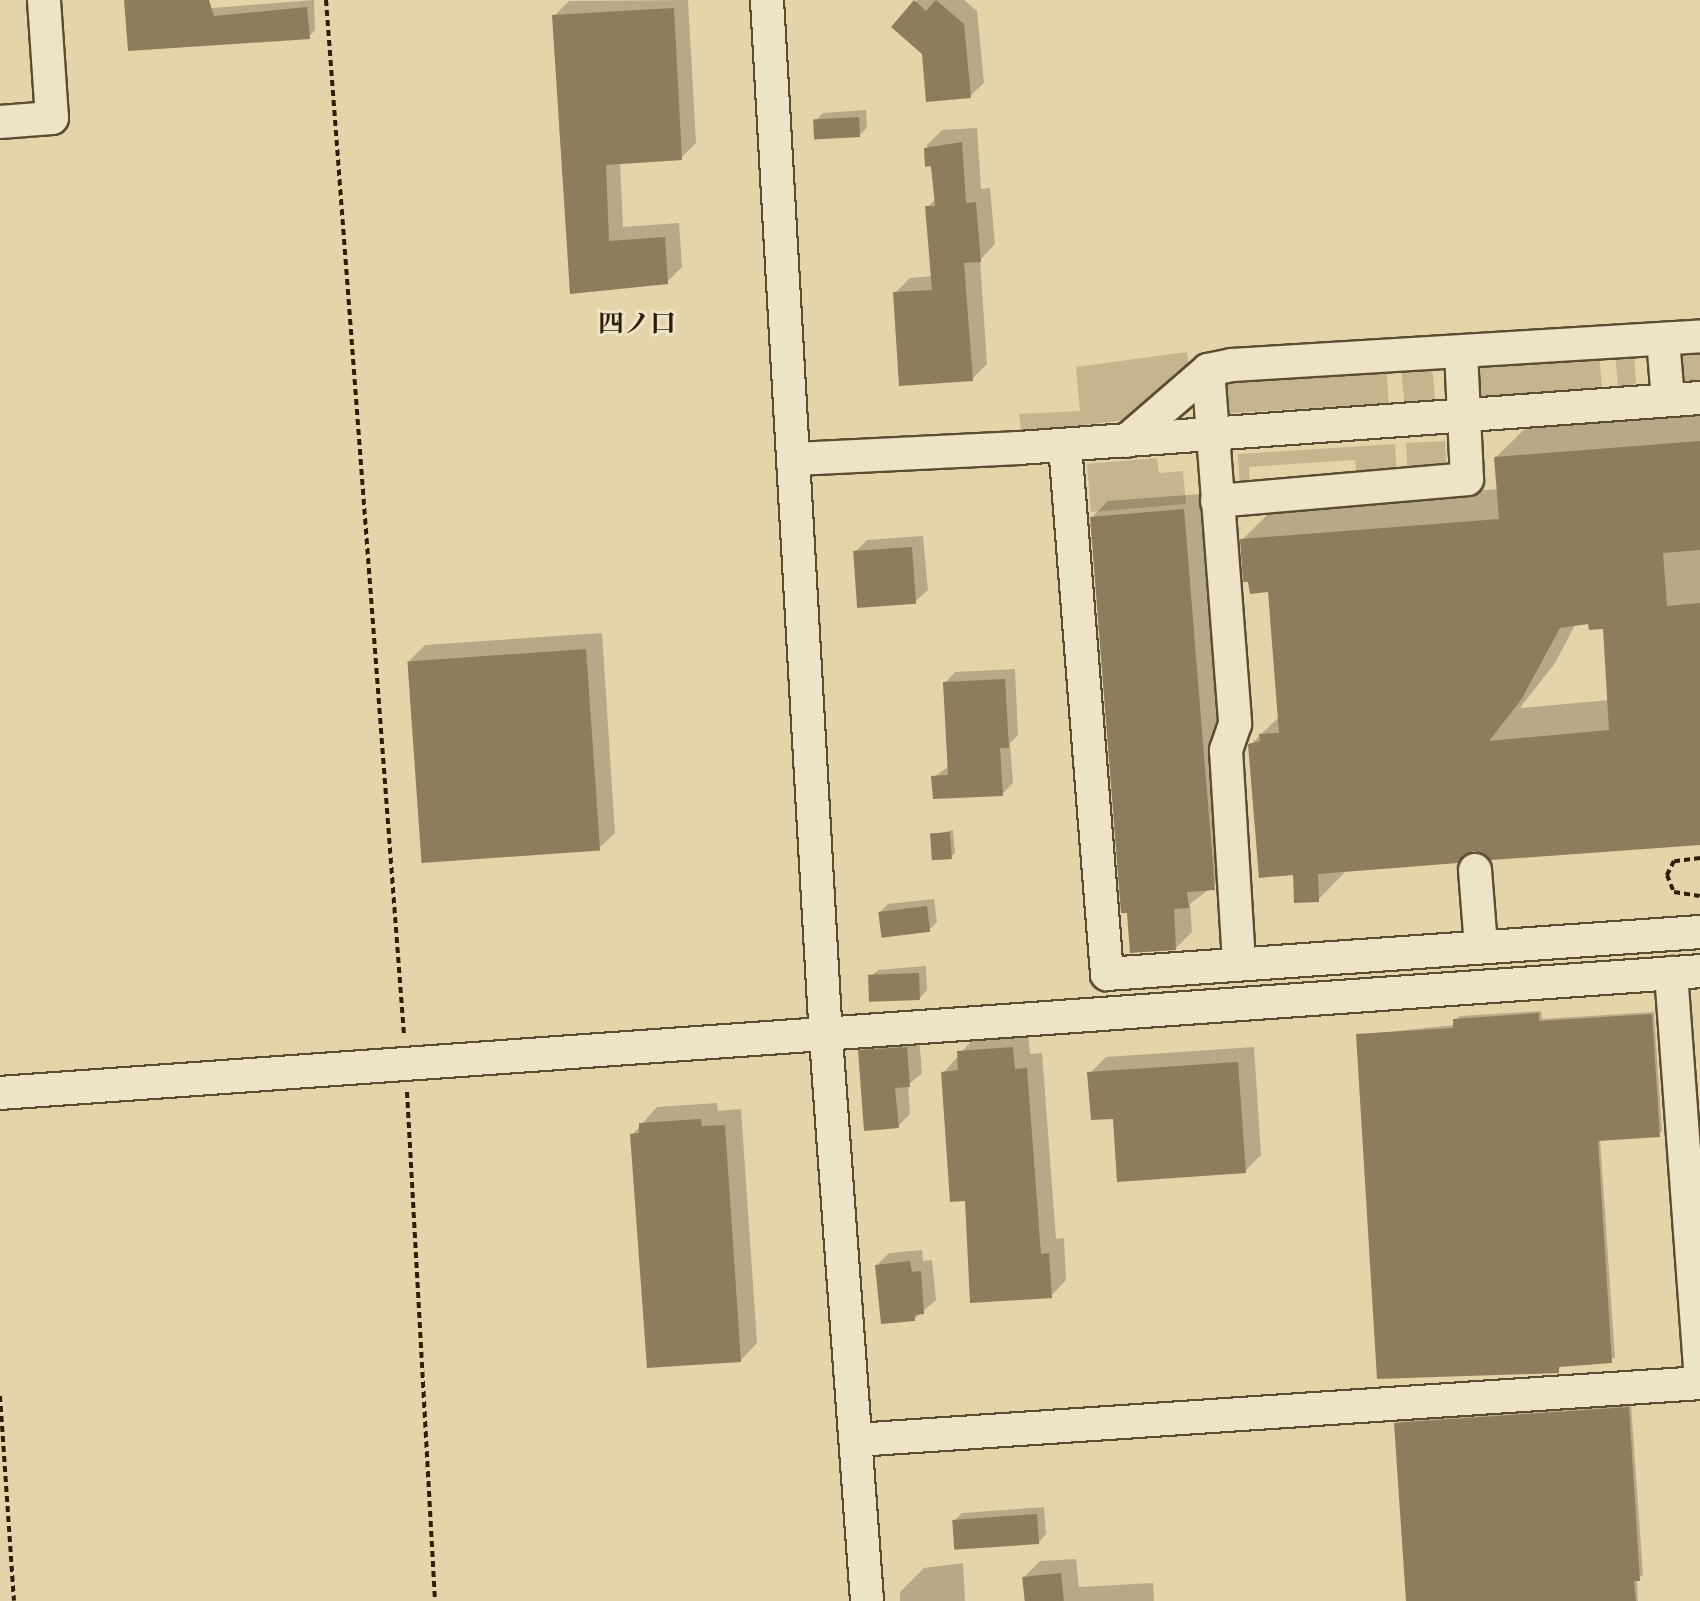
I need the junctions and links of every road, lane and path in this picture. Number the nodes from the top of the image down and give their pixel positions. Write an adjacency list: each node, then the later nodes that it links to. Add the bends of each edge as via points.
1 (44, 0): 4 (street, via 52,118)
2 (326, 0): 26 (path)
3 (767, 0): 16 (street)
4 (0, 122)
5 (1700, 336): 6 (street)
6 (1663, 339): 7 (street); 11 (street)
7 (1461, 353): 8 (street); 12 (street)
8 (1208, 370): 9 (street); 13 (street)
9 (1181, 394): 13 (street, via 1197,393); 14 (street)
10 (1700, 398): 11 (street)
11 (1668, 400): 12 (street)
12 (1464, 415): 13 (street); 17 (street, via 1467,479)
13 (1210, 422): 14 (street); 17 (street)
14 (1126, 441): 15 (street)
15 (1065, 445): 16 (street); 23 (street, via 1107,974)
16 (796, 459): 25 (street)
17 (1217, 501): 23 (street, via 1235,724 1226,750)
18 (1700, 858): 20 (path, via 1674,861 1667,875 1674,892)
19 (1475, 870): 22 (street)
20 (1700, 896)
21 (1700, 932): 22 (street)
22 (1481, 947): 23 (street)
23 (1239, 963)
24 (1685, 972): 25 (street); 28 (street)
25 (826, 1038): 26 (street); 31 (street)
26 (406, 1066): 27 (street); 33 (path)
27 (0, 1093)
28 (1700, 1369)
29 (1700, 1383): 31 (street)
30 (0, 1396): 32 (path)
31 (856, 1440): 34 (street)
32 (14, 1601)
33 (435, 1601)
34 (867, 1601)

